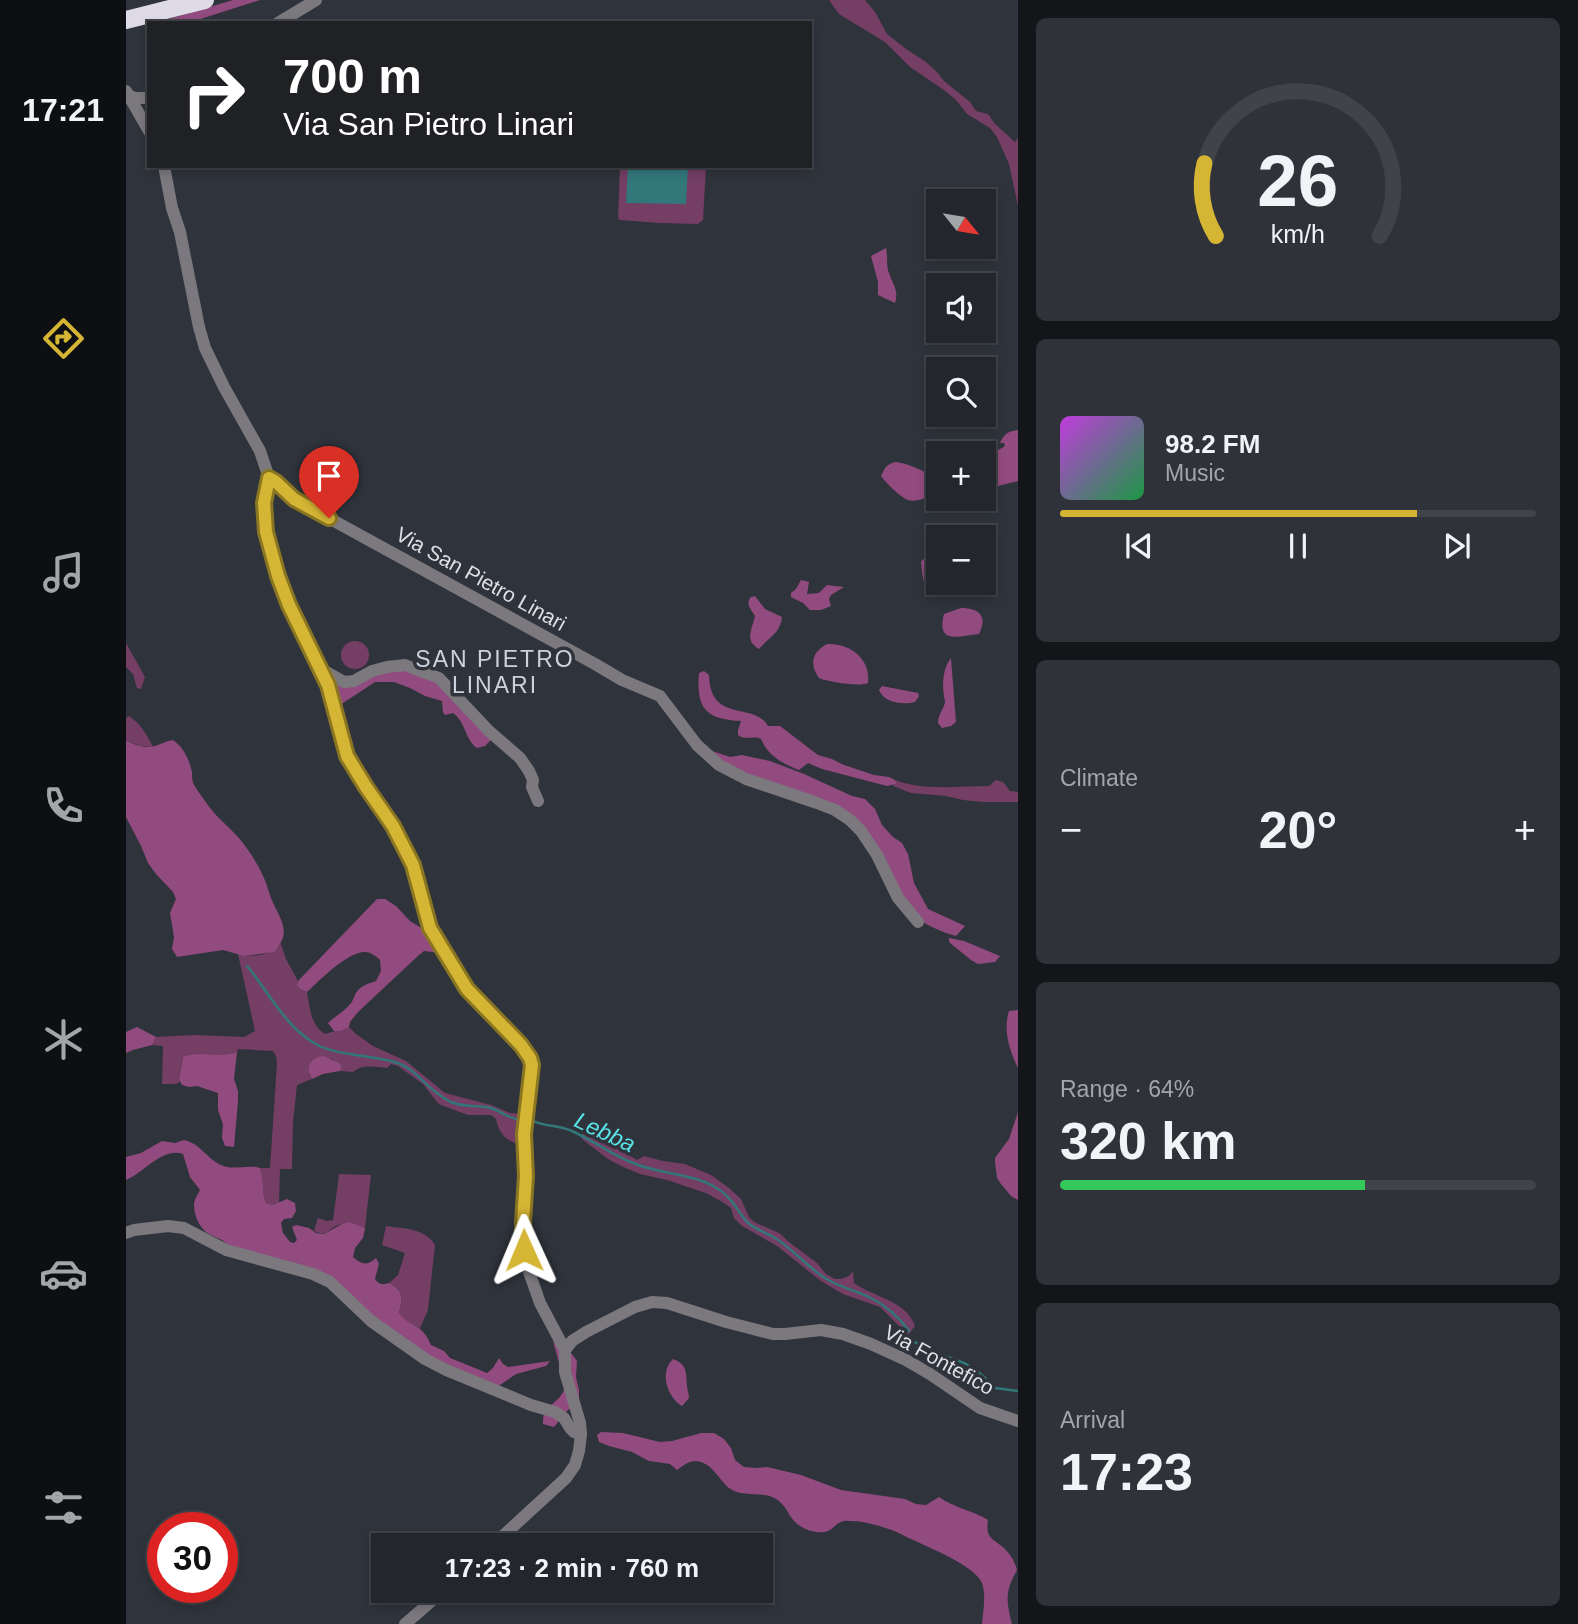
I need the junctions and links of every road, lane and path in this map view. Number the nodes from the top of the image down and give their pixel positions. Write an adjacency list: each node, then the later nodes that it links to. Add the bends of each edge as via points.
1 (163, 0): 4 (highway)
2 (205, 0): 5 (highway)
3 (316, 0): 6 (street)
4 (126, 9)
5 (126, 20)
6 (281, 21)
7 (127, 93): 8 (street); 9 (street)
8 (147, 98)
9 (147, 128)
10 (163, 168): 11 (street, via 205,348 260,451)
11 (269, 478): 12 (street, via 264,503 274,563); 14 (street, Via San Pietro Linari, via 294,499 622,680 660,696 697,745 719,765 850,820)
12 (321, 669): 13 (street, via 344,682 405,665 439,678 520,758 534,780); 16 (street, via 347,756 413,865 430,928 467,989 530,1058 525,1256 540,1303)
13 (538, 801)
14 (918, 922)
15 (126, 1233): 18 (street, via 184,1228 226,1250 313,1274 330,1282 371,1321 425,1359 555,1412)
16 (565, 1350): 17 (street, Via Fontefico, via 586,1332 635,1307 667,1303 773,1334 821,1330 843,1334 906,1360 980,1408); 18 (street, via 565,1371)
17 (1018, 1420)
18 (581, 1434): 19 (street, via 575,1465 566,1478)
19 (506, 1533)
20 (429, 1603): 21 (street)
21 (405, 1624)

